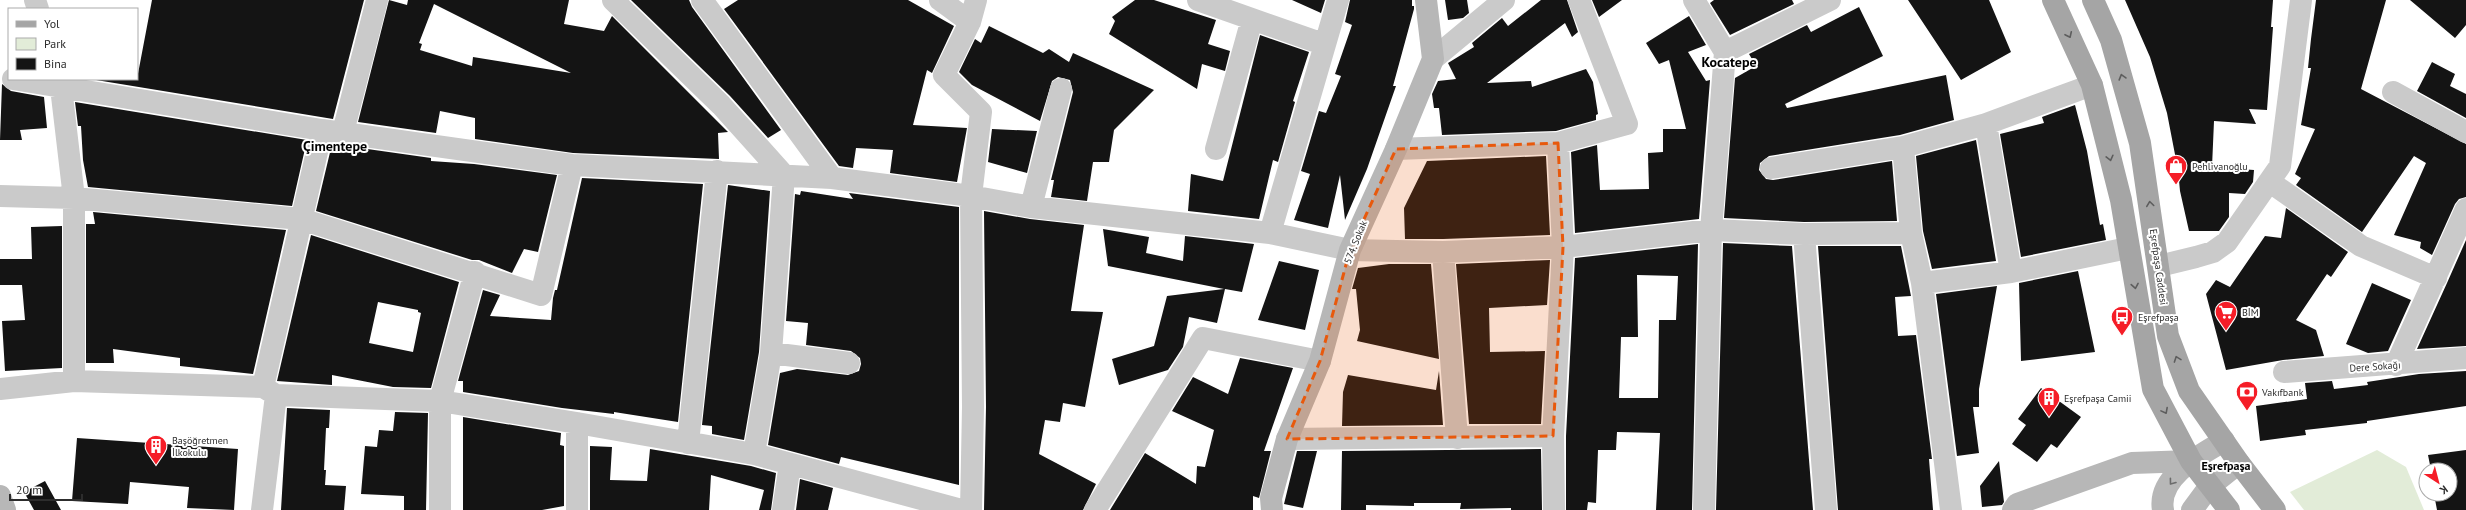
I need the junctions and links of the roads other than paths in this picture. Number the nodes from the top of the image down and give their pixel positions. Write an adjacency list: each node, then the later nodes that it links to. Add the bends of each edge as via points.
1 (377, 0): 27 (street)
2 (612, 0): 36 (street, via 721,105)
3 (702, 0): 37 (street)
4 (940, 0): 17 (street)
5 (976, 0): 17 (street)
6 (1198, 0): 16 (street)
7 (1338, 0): 18 (street)
8 (1426, 0): 20 (street, 574. Sokak)
9 (1504, 0): 20 (street)
10 (1579, 0): 29 (street, via 1627,124)
11 (1694, 0): 19 (street)
12 (1830, 0): 19 (street)
13 (2053, 0): 23 (main road, one-way to 23)
14 (2093, 0): 53 (main road, Eşrefpaşa Caddesi, one-way to 14, via 2140,143 2111,40)
15 (2301, 0): 38 (street, via 2280,166)
16 (1252, 19): 18 (street); 31 (street)
17 (970, 22): 40 (street, via 944,75 981,112)
18 (1323, 44): 46 (street)
19 (1725, 52): 45 (street)
20 (1433, 59): 32 (street, 574. Sokak)
21 (25, 80): 22 (street)
22 (61, 83): 27 (street); 41 (street)
23 (2092, 85): 26 (street); 50 (main road, one-way to 50, via 2121,200)
24 (1061, 90): 42 (street)
25 (2393, 92): 28 (street)
26 (1986, 124): 30 (street); 55 (street)
27 (332, 131): 33 (street); 44 (street)
28 (2466, 132)
29 (1558, 143): 32 (street); 49 (street)
30 (1903, 147): 34 (street); 47 (street)
31 (1216, 149)
32 (1396, 149): 51 (street, 574. Sokak)
33 (572, 165): 35 (street); 54 (street, via 541,295)
34 (1771, 168)
35 (717, 171): 36 (street); 73 (street)
36 (784, 175): 37 (street); 58 (street)
37 (832, 178): 40 (street)
38 (2270, 182): 53 (street, via 2227,242 2213,252 2196,258); 56 (street, via 2361,246)
39 (0, 196): 41 (street)
40 (971, 196): 42 (street); 87 (street)
41 (74, 198): 44 (street); 64 (street)
42 (1031, 207): 46 (street)
43 (2466, 209): 56 (street)
44 (301, 219): 54 (street); 66 (street)
45 (1711, 230): 48 (street); 49 (street); 91 (street)
46 (1270, 233): 51 (street)
47 (1911, 233): 48 (street); 57 (street)
48 (1804, 234): 92 (street)
49 (1563, 247): 52 (street); 69 (street)
50 (2128, 248): 55 (street); 75 (main road, one-way to 75, via 2154,389)
51 (1350, 250): 52 (street); 60 (street, 574. Sokak)
52 (1443, 252): 70 (street)
53 (2159, 266): 72 (main road, Eşrefpaşa Caddesi, one-way to 53, via 2189,391 2168,336)
54 (475, 272): 67 (street)
55 (2010, 272): 57 (street)
56 (2436, 278): 62 (street)
57 (1922, 283): 93 (street)
58 (771, 353): 61 (street); 74 (street)
59 (2466, 358): 62 (street, Dere Sokağı)
60 (1320, 361): 71 (street, 574. Sokak); 88 (street, via 1202,338)
61 (849, 363)
62 (2396, 365): 63 (street, Dere Sokağı)
63 (2284, 372)
64 (74, 382): 65 (street); 66 (street)
65 (0, 389)
66 (269, 391): 67 (street); 82 (street)
67 (440, 401): 68 (street); 83 (street)
68 (577, 423): 73 (street); 84 (street)
69 (1553, 436): 70 (street); 90 (street)
70 (1457, 438): 71 (street)
71 (1287, 439): 89 (street, 574. Sokak, via 1271,498)
72 (2224, 441): 75 (street); 76 (main road, Eşrefpaşa Caddesi)
73 (688, 443): 74 (street)
74 (754, 454): 77 (street)
75 (2191, 461): 78 (main road); 80 (street, via 2132,463); 94 (street, one-way to 94, via 2170,481 2161,499)
76 (2239, 463): 78 (street); 97 (main road, Eşrefpaşa Caddesi)
77 (790, 464): 85 (street); 86 (street)
78 (2209, 487): 95 (street); 96 (main road)
79 (0, 496): 81 (street)
80 (2016, 508)
81 (5, 510)
82 (262, 510)
83 (440, 510)
84 (577, 510)
85 (783, 510)
86 (962, 510)
87 (972, 510)
88 (1095, 510)
89 (1272, 510)
90 (1554, 510)
91 (1704, 510)
92 (1826, 510)
93 (1951, 510)
94 (2163, 510)
95 (2192, 510)
96 (2229, 510)
97 (2275, 510)

